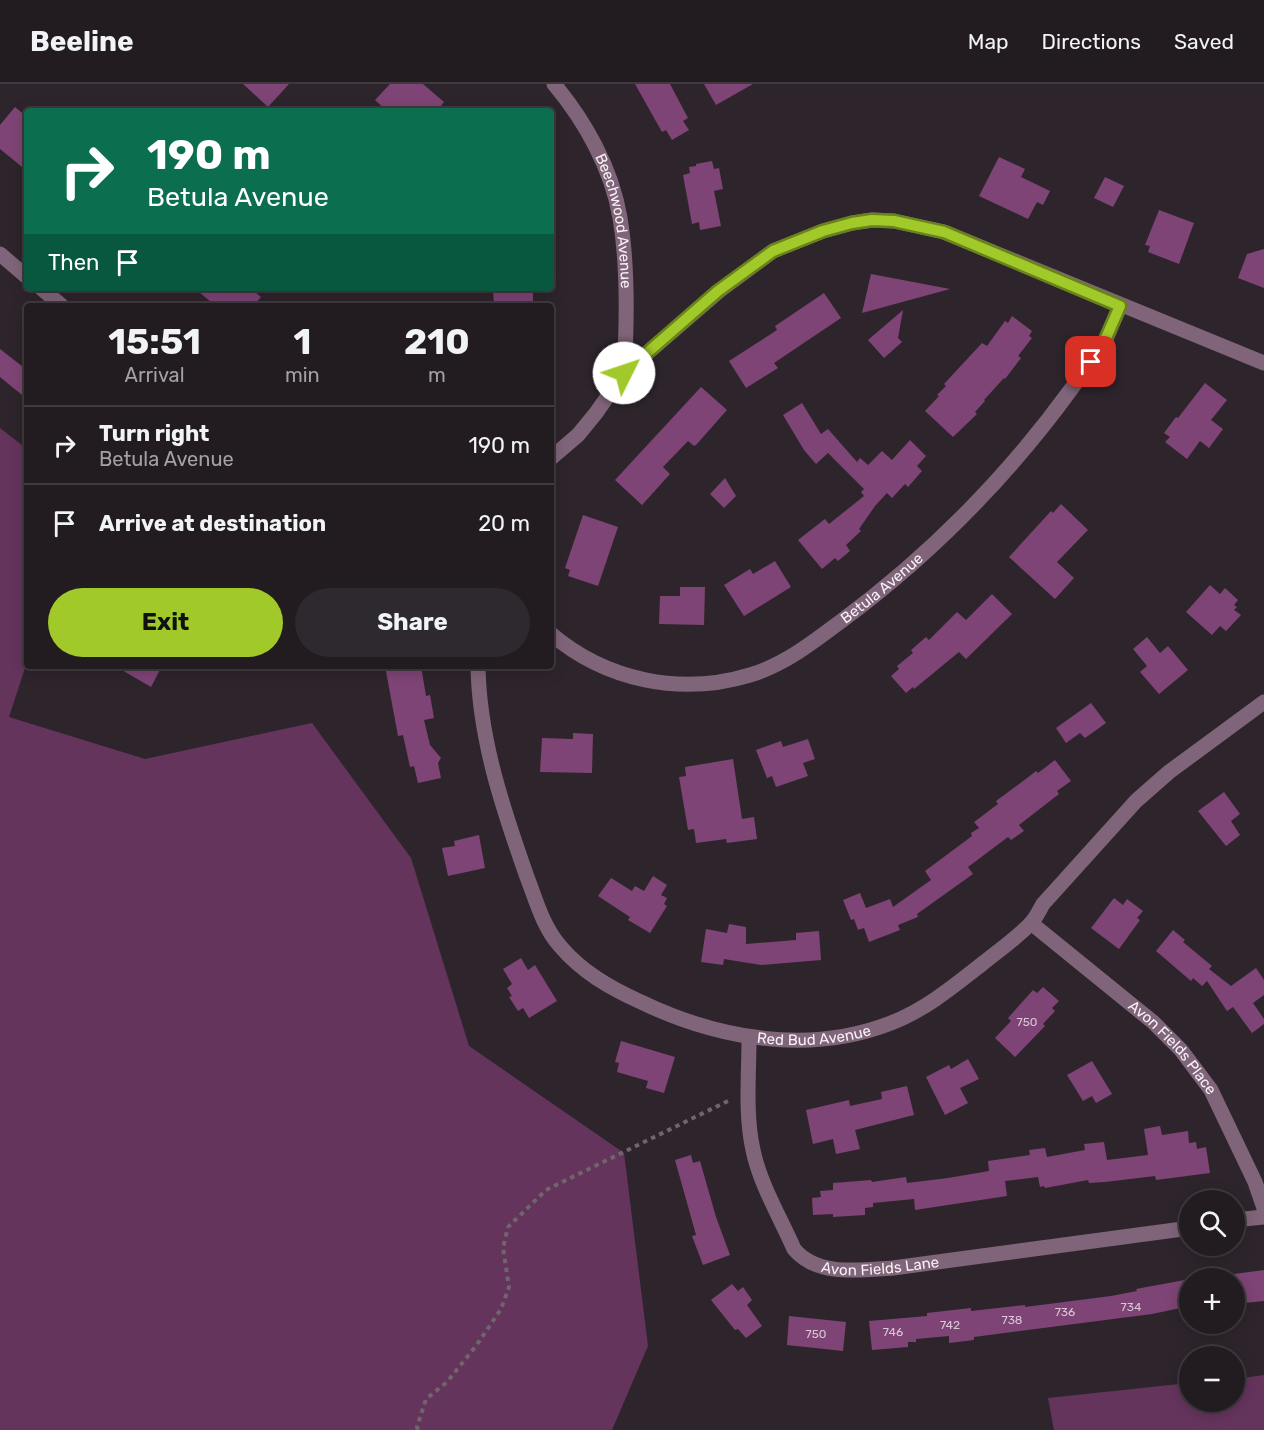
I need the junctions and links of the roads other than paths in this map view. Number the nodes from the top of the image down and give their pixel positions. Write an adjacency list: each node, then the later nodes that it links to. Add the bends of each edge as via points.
1 (554, 84): 8 (street, Beechwood Avenue, via 595,146 620,218 626,291)
2 (0, 254): 3 (street)
3 (24, 274)
4 (44, 291): 5 (street)
5 (58, 303)
6 (1120, 306): 7 (street); 8 (street, via 944,232 872,220 823,231 773,251 718,291); 10 (street, Betula Avenue, via 1102,347 1059,406 969,509 916,560 802,651 760,671 724,682 669,684 615,672 589,661)
7 (1264, 363)
8 (624, 373): 9 (street, via 584,428)
9 (554, 455)
10 (554, 636)
11 (478, 669): 14 (street, Red Bud Avenue, via 478,693 489,754 514,840 543,919 557,944 592,976 665,1014)
12 (1262, 707): 13 (street, Red Bud Avenue, via 1169,772 1136,801 1043,904)
13 (1031, 923): 14 (street, Red Bud Avenue, via 952,988 892,1023 836,1038); 15 (street, Avon Fields Place, via 1182,1050 1211,1090)
14 (749, 1038): 18 (street, Avon Fields Lane, via 753,1150 794,1249 814,1265 855,1270 893,1268)
15 (1264, 1209)
16 (1264, 1217): 17 (street)
17 (1245, 1219)
18 (1179, 1229)

